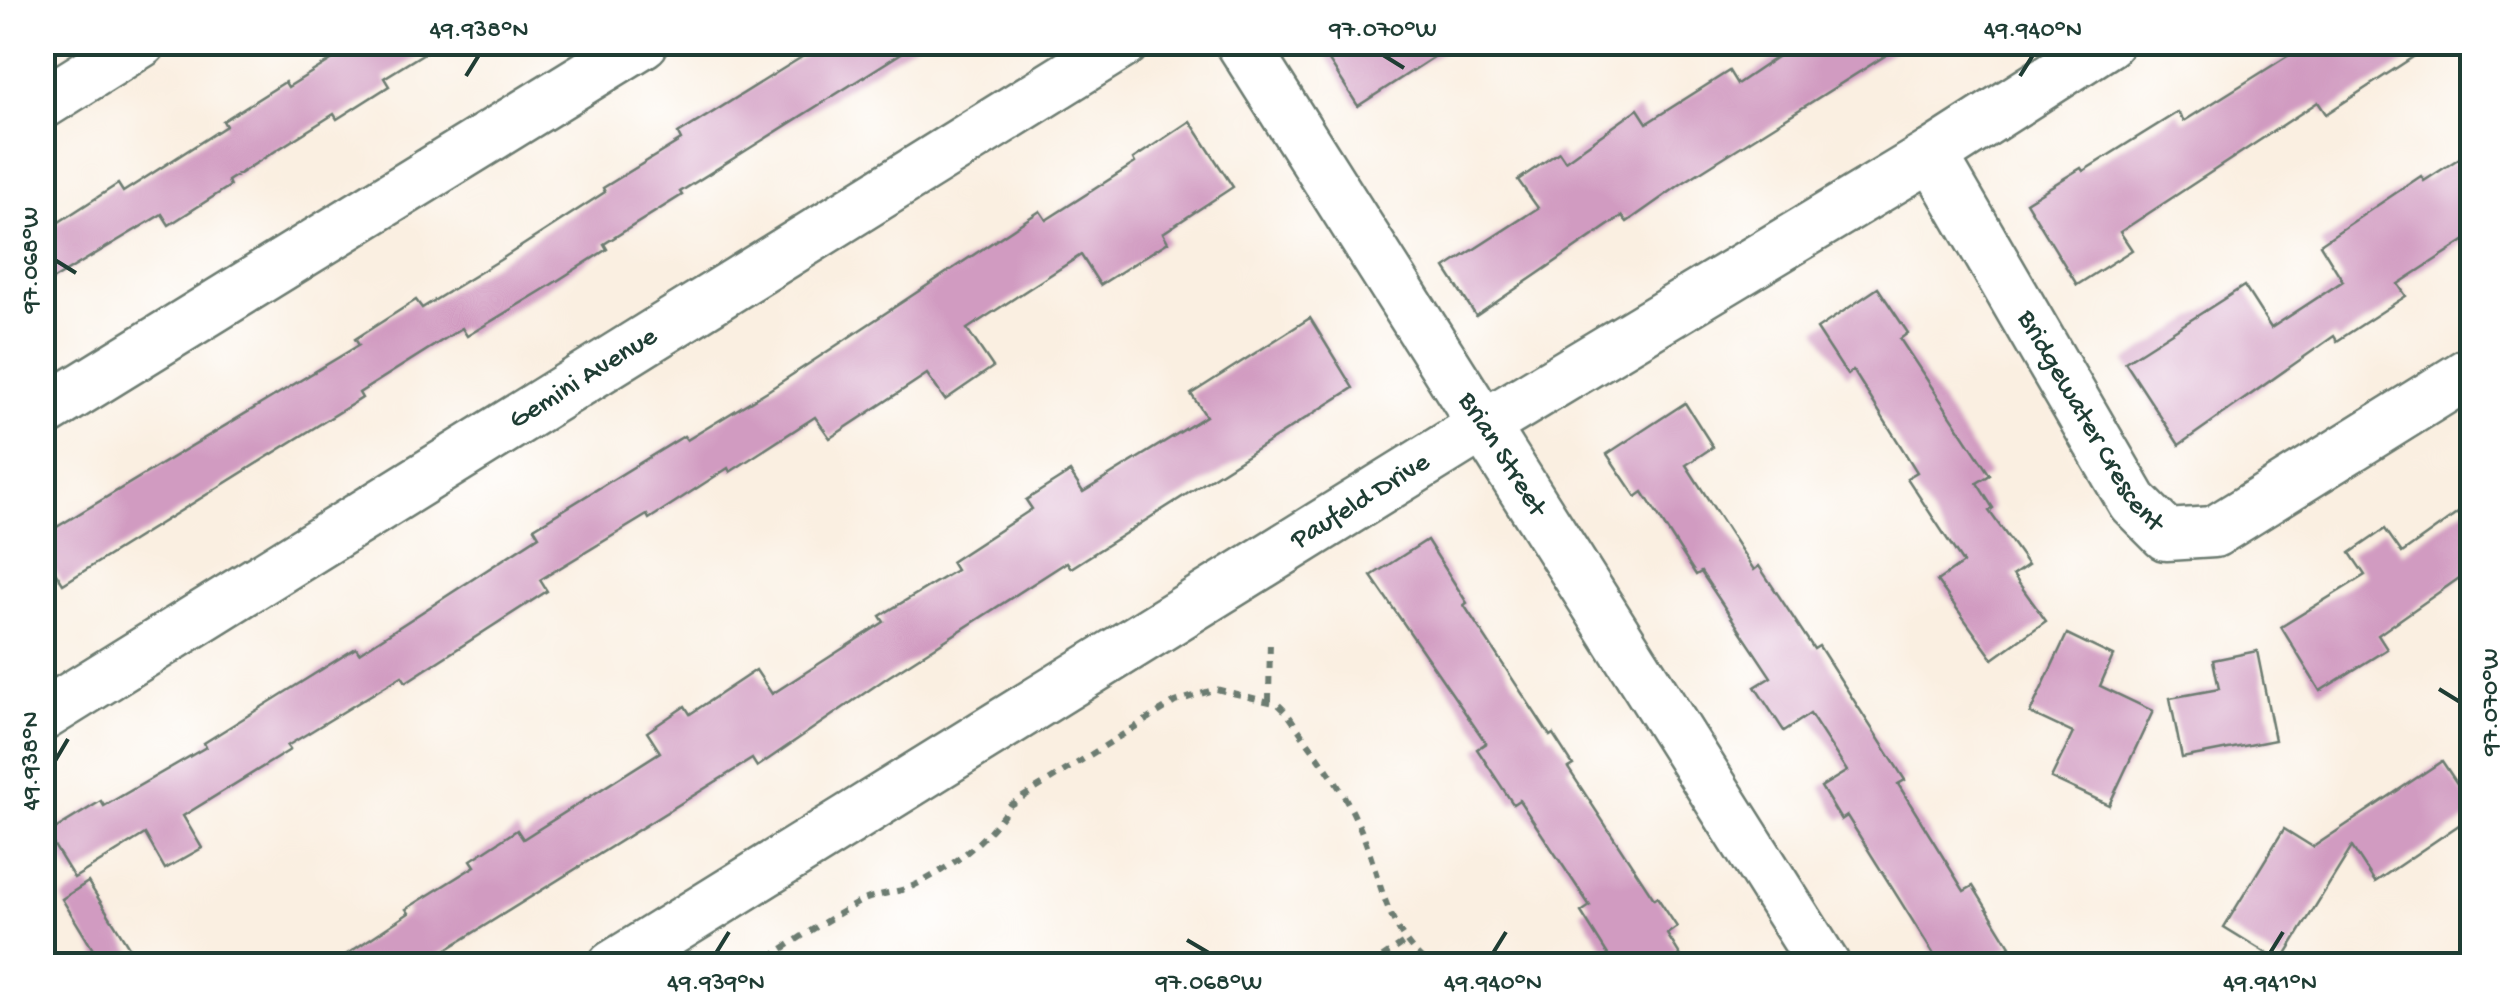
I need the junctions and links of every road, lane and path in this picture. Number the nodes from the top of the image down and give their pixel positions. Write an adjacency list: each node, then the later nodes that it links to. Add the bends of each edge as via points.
1 (141, 42): 6 (street)
2 (643, 42): 9 (street)
3 (1124, 42): 13 (street, Gemini Avenue)
4 (1241, 42): 10 (street, Brian Street)
5 (2108, 42): 7 (street, Paufeld Drive)
6 (42, 104)
7 (1932, 155): 8 (street, Bridgewater Crescent, via 2133,502 2166,534 2214,532); 10 (street, Paufeld Drive)
8 (2472, 371)
9 (42, 412)
10 (1484, 424): 15 (street, Paufeld Drive); 19 (street, Brian Street)
11 (1270, 638): 12 (path)
12 (1269, 702): 14 (path, via 1288,714 1356,817); 16 (path, via 1216,689 1175,702 1010,805 994,830 939,870 854,905)
13 (42, 716)
14 (1404, 943): 17 (path); 18 (path)
15 (639, 959)
16 (756, 966)
17 (1369, 966)
18 (1430, 966)
19 (1825, 966)

